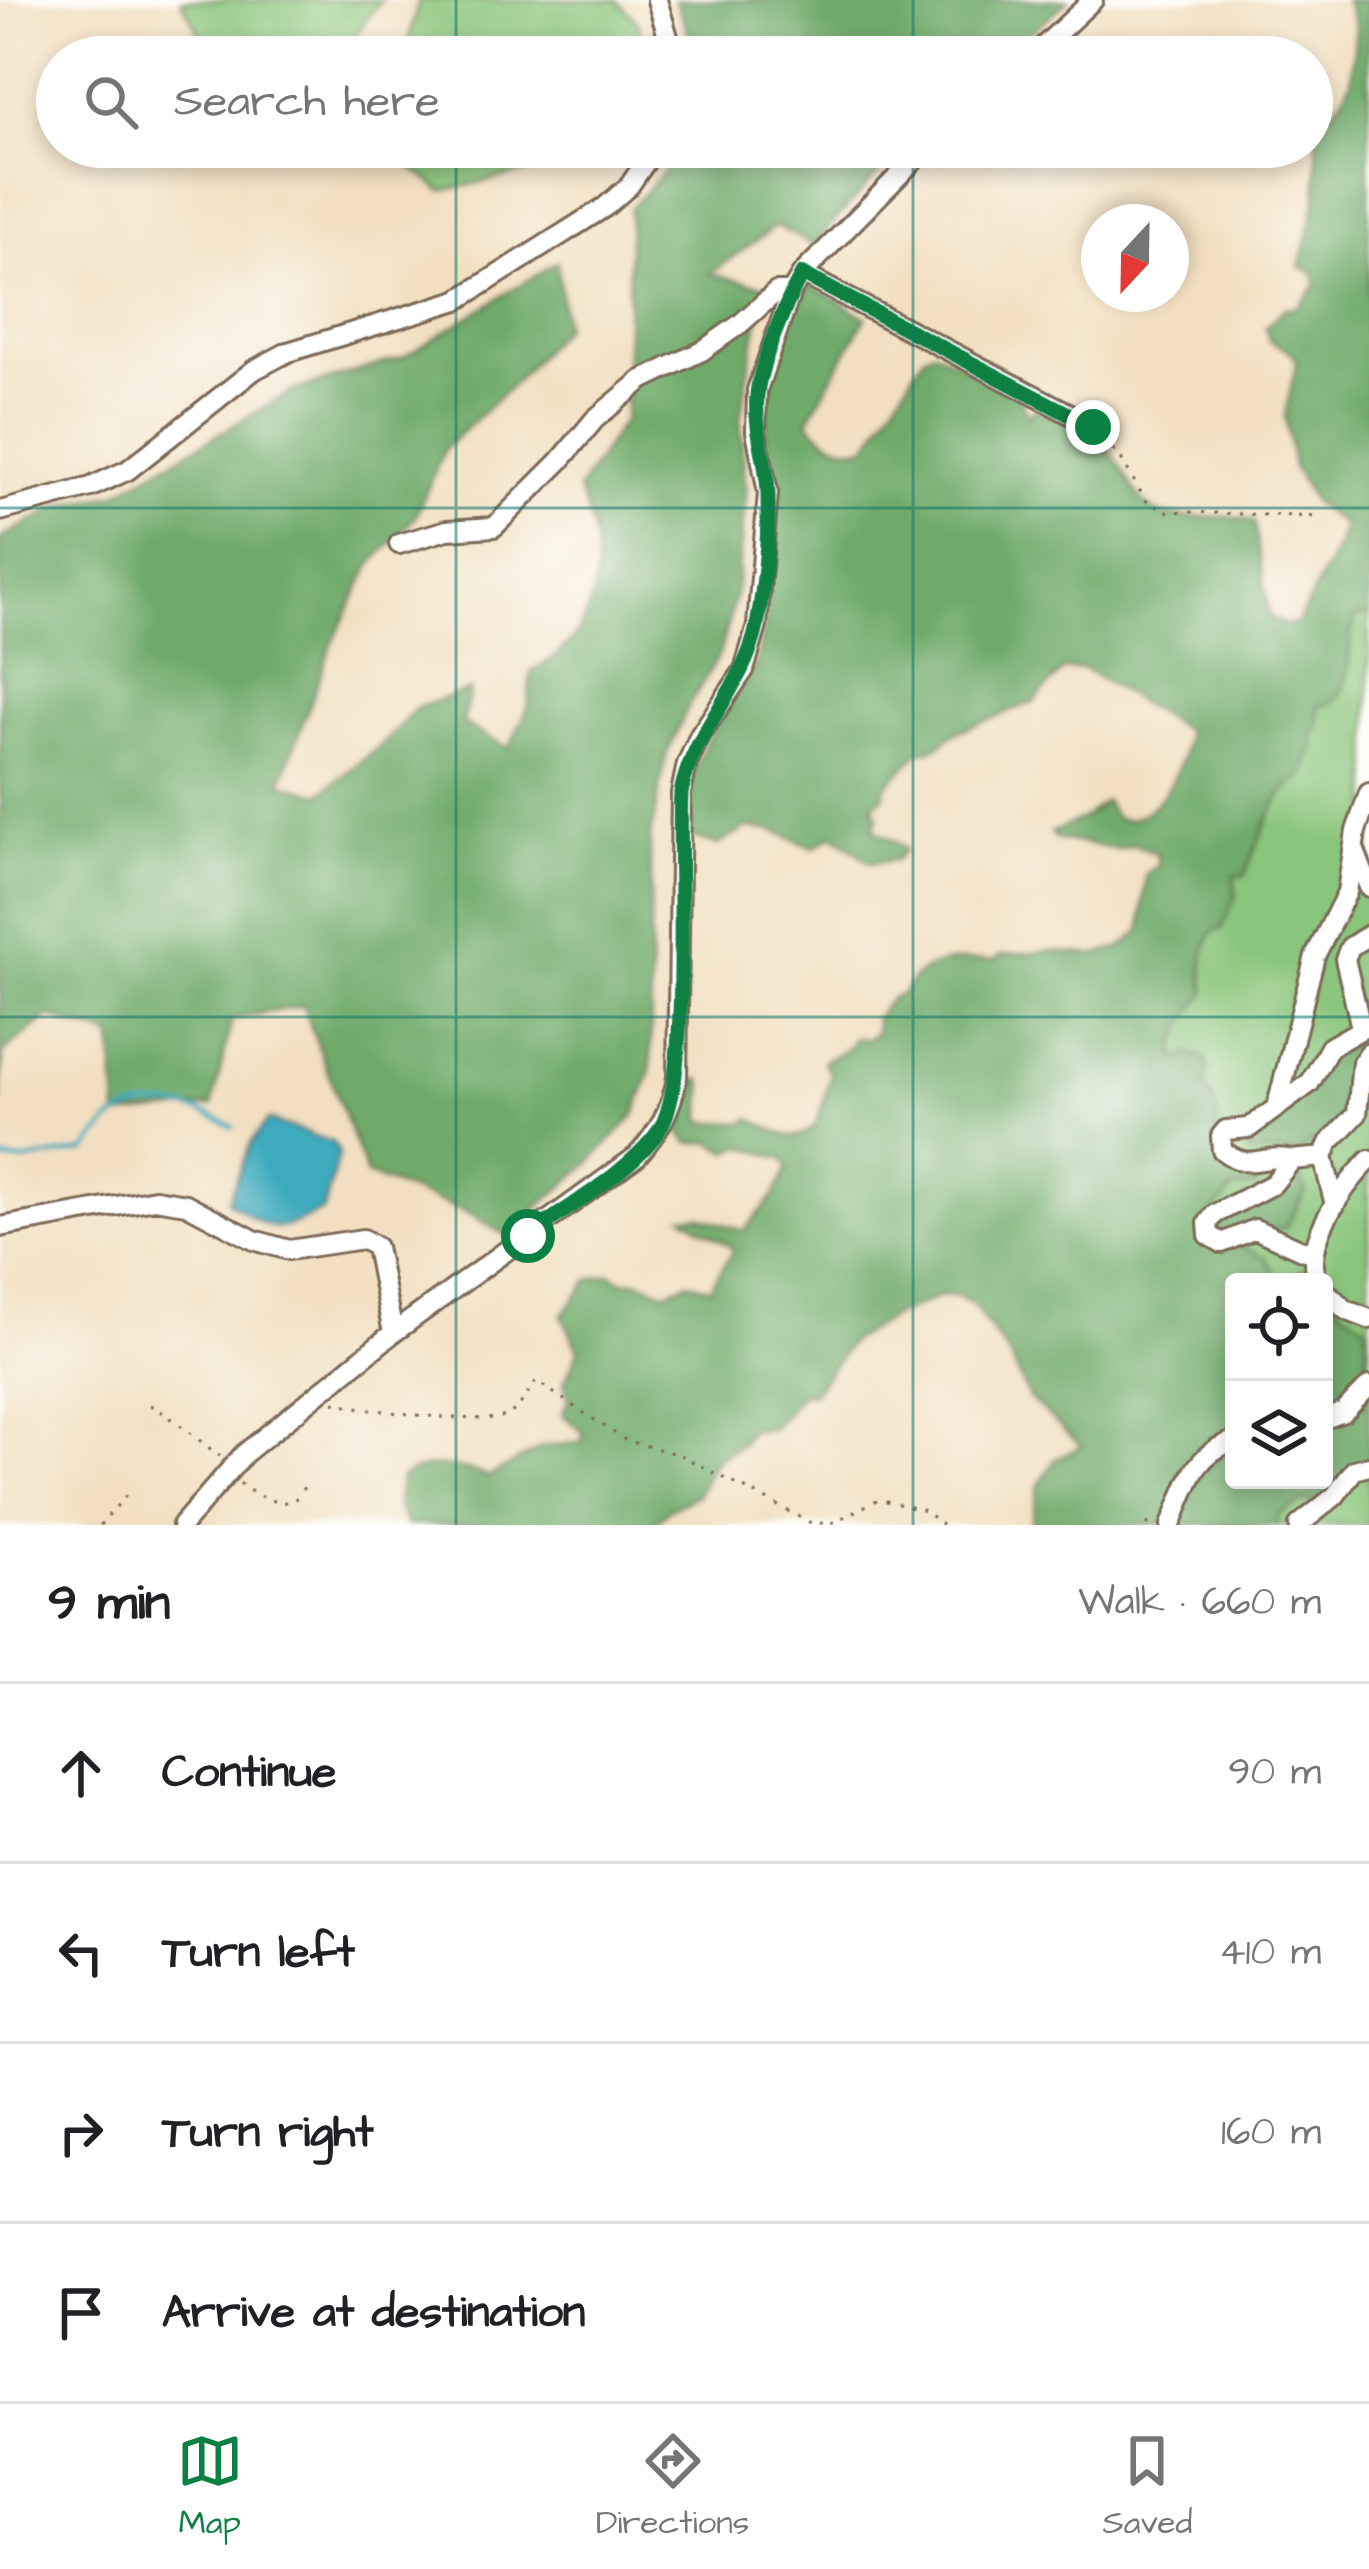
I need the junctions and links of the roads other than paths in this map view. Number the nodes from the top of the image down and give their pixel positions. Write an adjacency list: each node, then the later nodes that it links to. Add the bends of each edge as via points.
1 (657, 0): 3 (street)
2 (1093, 0): 4 (street)
3 (668, 36)
4 (1054, 36)
5 (641, 168): 10 (street, via 605,207 458,300 288,352 128,470)
6 (906, 168): 7 (street)
7 (802, 274): 8 (street); 9 (street)
8 (791, 292): 11 (street, via 776,292 702,351 642,380 494,527); 28 (street, via 757,389 768,493 757,626 744,670 693,749 681,793 672,1105 637,1156)
9 (1072, 415)
10 (0, 511)
11 (399, 544)
12 (1369, 793): 13 (street)
13 (1353, 846): 14 (street); 18 (street, via 1348,892 1316,956)
14 (1369, 886)
15 (1369, 935): 16 (street, via 1346,959)
16 (1365, 1026): 18 (street, via 1330,1047 1314,1078)
17 (1369, 1053): 19 (street, via 1357,1114)
18 (1277, 1106): 20 (street, via 1250,1128 1226,1130 1220,1144 1243,1163)
19 (1323, 1157): 20 (street); 22 (street)
20 (1292, 1160): 24 (street, via 1274,1184 1215,1214 1209,1235 1222,1243 1255,1229 1304,1251)
21 (1369, 1160): 22 (street)
22 (1335, 1204): 24 (street)
23 (0, 1227): 28 (street, via 154,1198 289,1250 363,1239 376,1247)
24 (1316, 1247): 25 (street)
25 (1316, 1273)
26 (1333, 1298): 27 (street)
27 (1369, 1319)
28 (393, 1333): 33 (street, via 230,1466)
29 (1369, 1386): 30 (street)
30 (1333, 1416)
31 (1225, 1445): 34 (street, via 1199,1462)
32 (1369, 1466): 35 (street, via 1354,1470)
33 (182, 1525)
34 (1171, 1525)
35 (1299, 1525)

